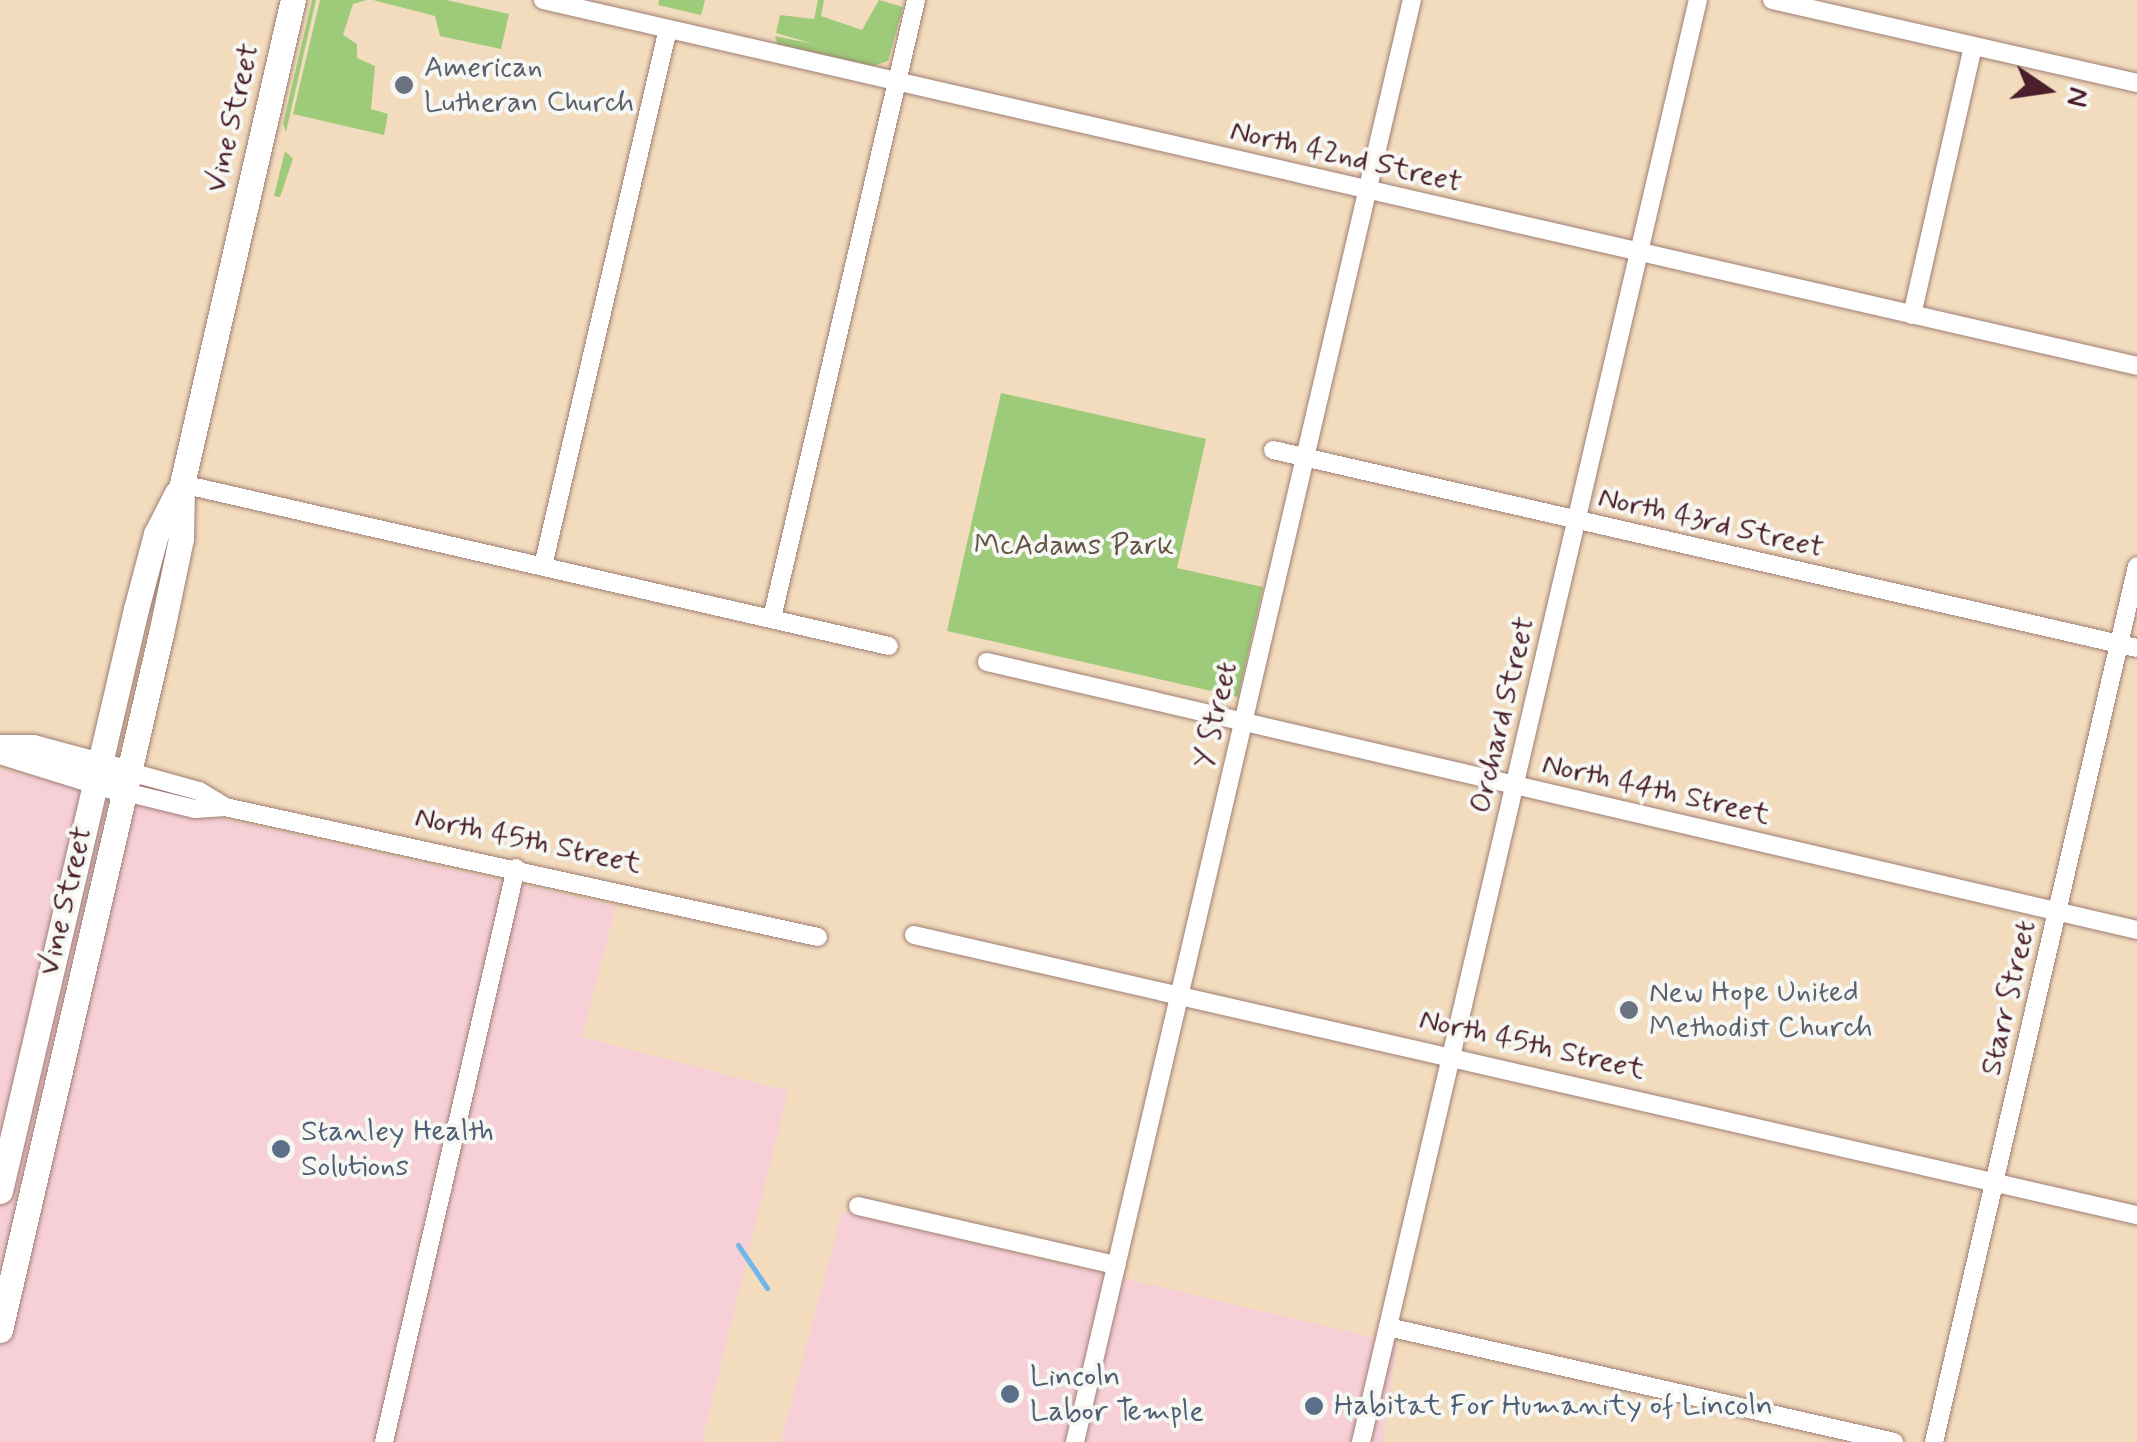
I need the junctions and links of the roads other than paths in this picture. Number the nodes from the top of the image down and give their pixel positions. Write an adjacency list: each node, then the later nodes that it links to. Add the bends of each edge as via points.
1 (293, 0): 17 (main road, Vine Street)
2 (542, 0): 7 (street, North 42nd Street)
3 (916, 0): 9 (street)
4 (1412, 0): 11 (street, Y Street)
5 (1698, 0): 12 (street, Orchard Street)
6 (1772, 0): 8 (street)
7 (668, 30): 9 (street, North 42nd Street); 19 (street)
8 (1973, 46): 10 (street); 13 (street)
9 (897, 82): 11 (street, North 42nd Street); 21 (street)
10 (2137, 84)
11 (1368, 190): 12 (street, North 42nd Street); 16 (street, Y Street)
12 (1640, 252): 13 (street, North 42nd Street); 18 (street, Orchard Street)
13 (1912, 314): 14 (street, North 42nd Street)
14 (2137, 366)
15 (1274, 450): 16 (street, North 43rd Street)
16 (1305, 458): 18 (street, North 43rd Street); 25 (street, Y Street)
17 (182, 484): 19 (street); 27 (main road, Vine Street, via 156,534); 28 (main road, Vine Street, via 181,538)
18 (1577, 520): 23 (street, North 43rd Street); 29 (street, Orchard Street)
19 (543, 566): 21 (street)
20 (2137, 566): 23 (street, Starr Street)
21 (772, 618): 22 (street)
22 (889, 646)
23 (2128, 646): 31 (street, Starr Street)
24 (987, 662): 25 (street, North 44th Street)
25 (1242, 723): 29 (street, North 44th Street); 35 (street, Y Street)
26 (0, 750): 27 (street, North 45th Street, via 33,746)
27 (98, 773): 28 (street, North 45th Street); 38 (main road, Vine Street)
28 (127, 782): 30 (street, North 45th Street, via 195,809 225,806); 43 (main road, Vine Street)
29 (1514, 786): 31 (street, North 44th Street); 36 (street, Orchard Street)
30 (516, 868): 34 (street, North 45th Street); 44 (street)
31 (2058, 911): 32 (street, North 44th Street); 37 (street, Starr Street)
32 (2137, 930)
33 (914, 935): 35 (street, North 45th Street)
34 (818, 937)
35 (1179, 996): 36 (street, North 45th Street); 41 (street, Y Street)
36 (1450, 1057): 37 (street, North 45th Street); 42 (street, Orchard Street)
37 (1994, 1182): 40 (street, North 45th Street); 48 (street, Starr Street)
38 (0, 1190)
39 (858, 1206): 41 (street)
40 (2137, 1215)
41 (1116, 1265): 45 (street, Y Street)
42 (1388, 1328): 46 (street, Orchard Street); 47 (street)
43 (0, 1330)
44 (384, 1442)
45 (1075, 1442)
46 (1360, 1442)
47 (1894, 1442)
48 (1934, 1442)

